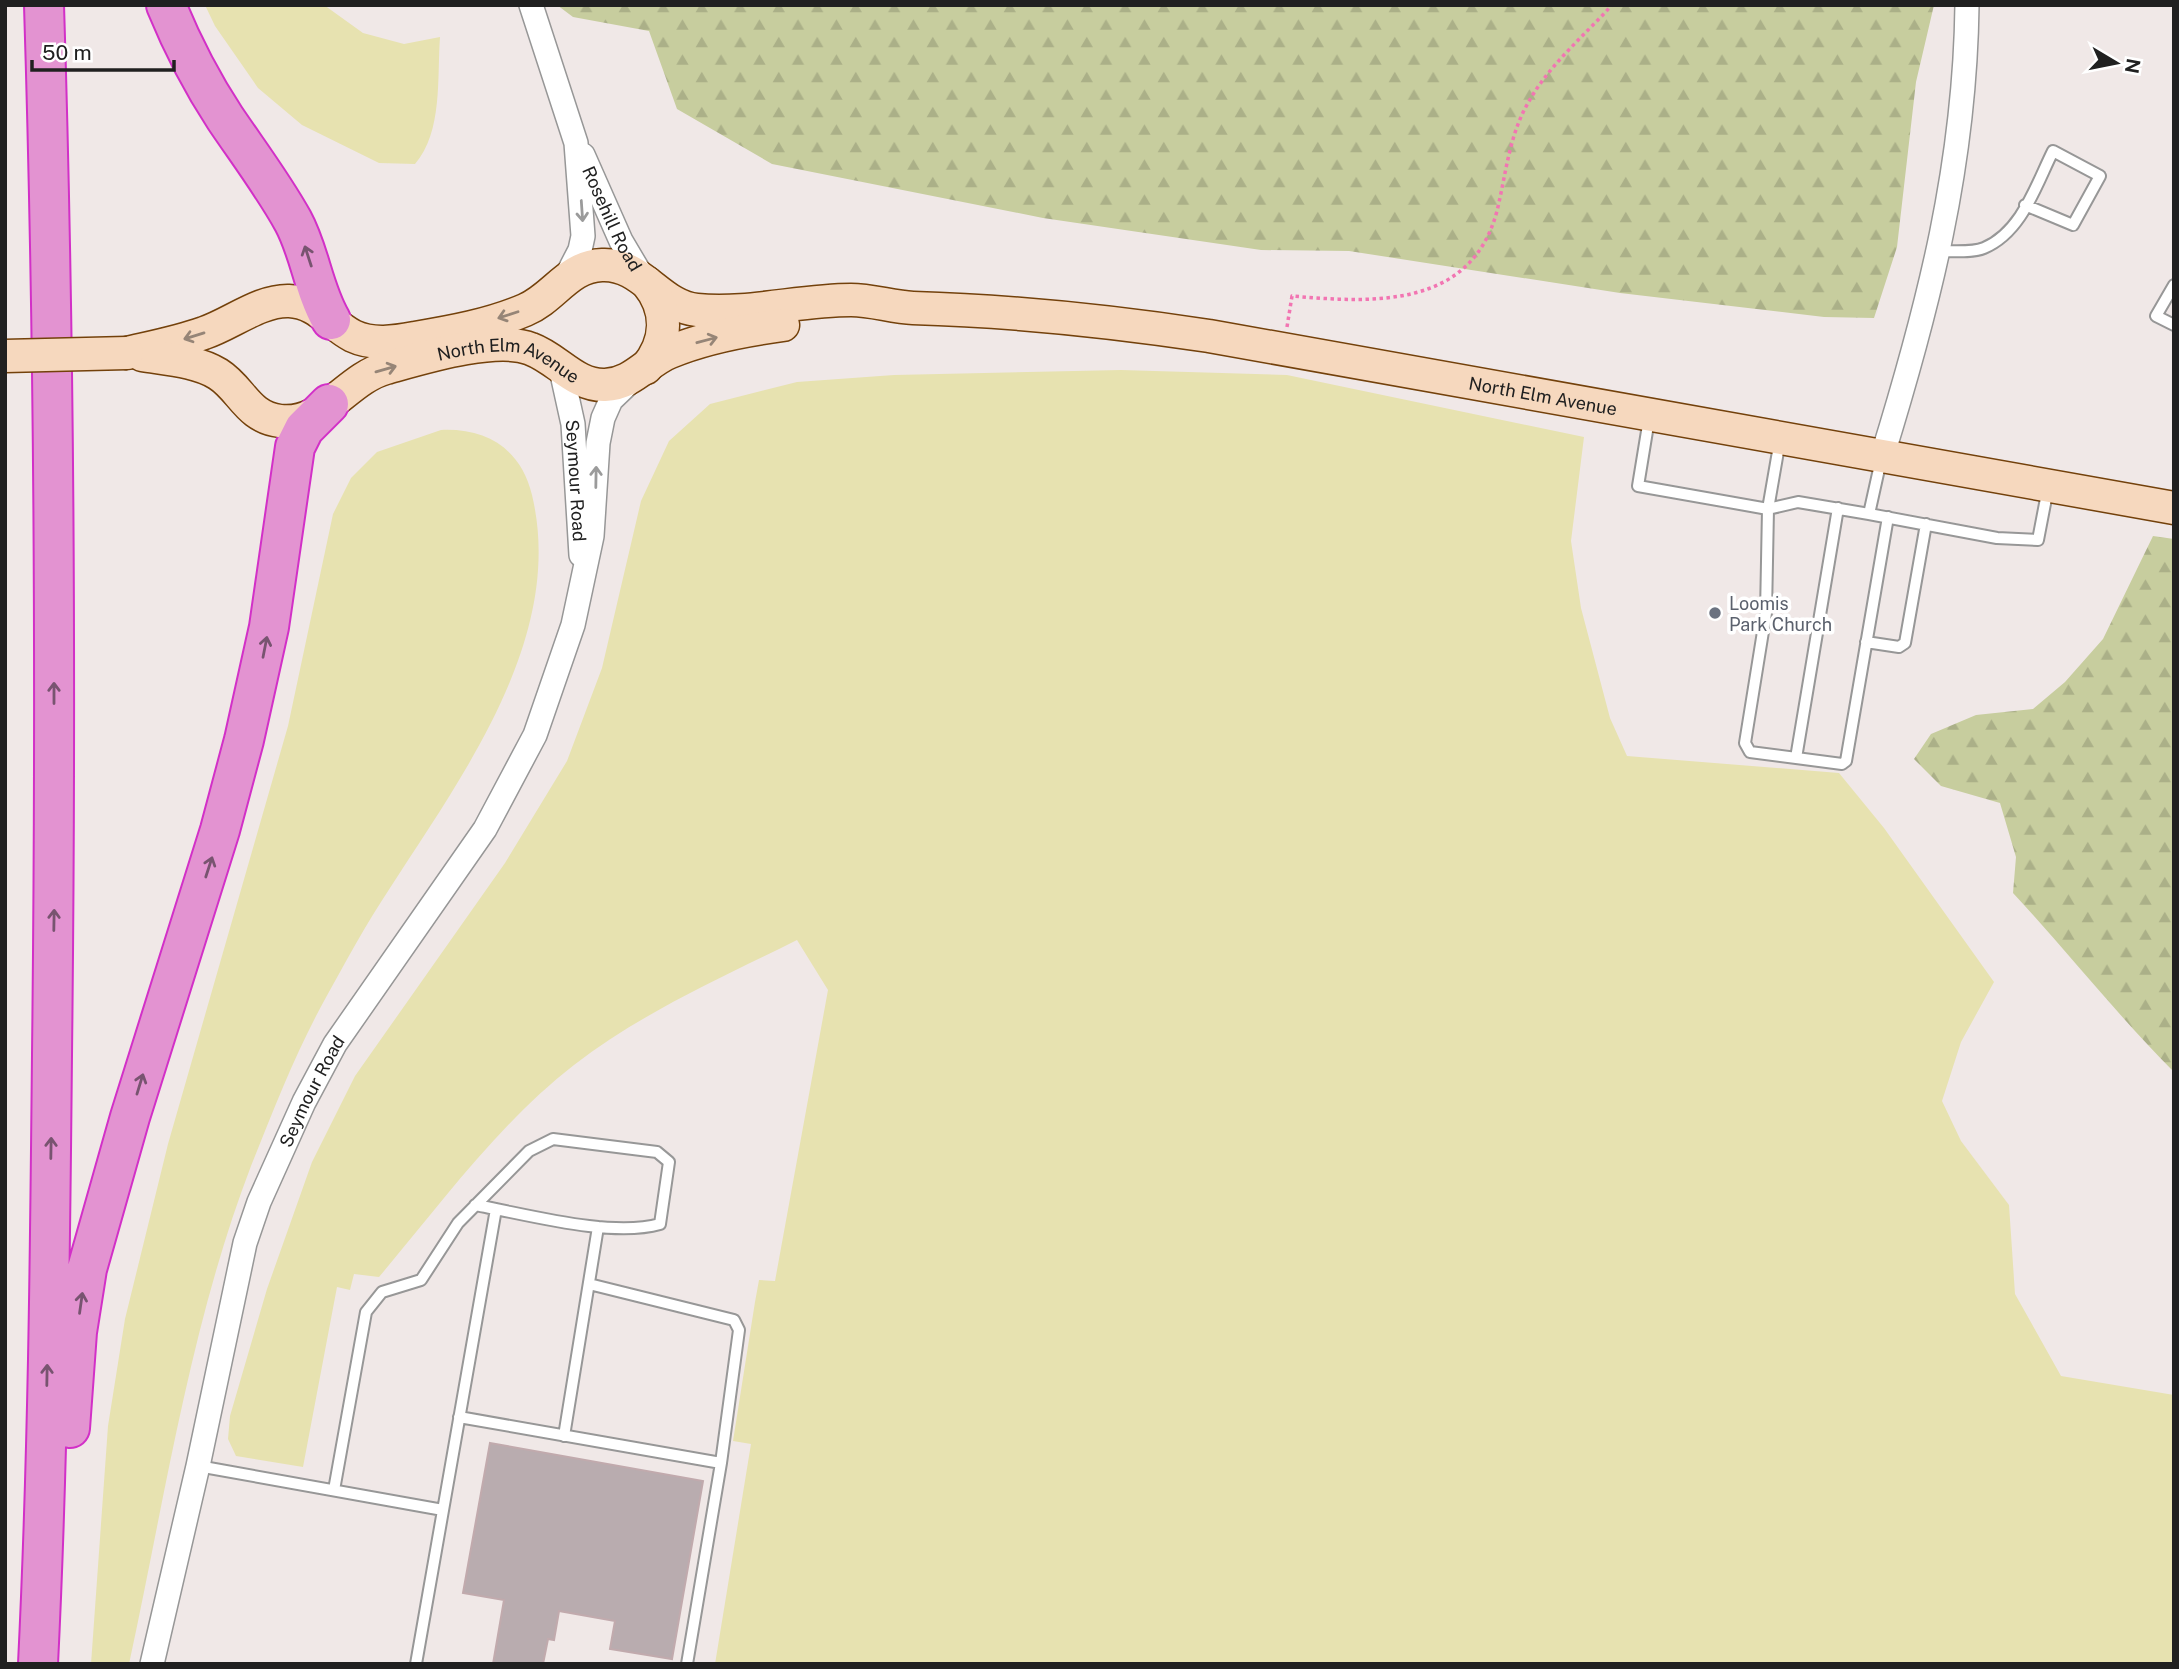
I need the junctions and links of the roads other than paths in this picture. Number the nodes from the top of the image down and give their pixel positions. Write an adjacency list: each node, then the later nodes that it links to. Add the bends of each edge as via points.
1 (44, 5): 44 (highway, one-way to 1, via 47,1381 54,800 54,308)
2 (166, 5): 13 (highway, one-way to 2, via 297,228 225,118)
3 (531, 5): 5 (street, Rosehill Road)
4 (1967, 5): 7 (street, via 1961,127)
5 (576, 143): 8 (street, Rosehill Road, one-way to 8, via 583,236); 9 (street, Rosehill Road, via 621,241)
6 (2025, 205): 6 (lane, via 2053,151 2100,176 2073,225); 7 (lane, via 2015,226 1983,249)
7 (1940, 251): 23 (street)
8 (565, 279): 9 (main road, North Elm Avenue, via 584,268 606,264 628,270); 13 (main road, North Elm Avenue, one-way to 13, via 523,311 413,339 370,341); 17 (main road, Seymour Road, via 551,297 544,318 546,341)
9 (646, 282): 11 (main road, North Elm Avenue, via 689,309 723,311 849,300); 18 (main road, Rosehill Road, via 659,302 664,325 659,348)
10 (2174, 285): 14 (lane, via 2156,316)
11 (909, 308): 18 (main road, North Elm Avenue, one-way to 11, via 681,348 738,332 866,318); 21 (main road, North Elm Avenue, via 1087,318)
12 (256, 310): 13 (main road, North Elm Avenue, via 275,302 295,302 314,307); 15 (main road, North Elm Avenue, one-way to 15, via 204,333); 19 (main road, via 241,323 229,347 228,367)
13 (331, 320): 20 (main road, via 342,337 347,362 341,389)
14 (2174, 325)
15 (127, 353): 16 (main road, North Elm Avenue, bridge); 19 (main road, North Elm Avenue, via 214,372)
16 (5, 356)
17 (560, 365): 18 (main road, North Elm Avenue, via 583,381 605,385 627,380); 20 (main road, North Elm Avenue, one-way to 17, via 370,374 489,346 523,346); 31 (street, Seymour Road, via 573,424)
18 (646, 368): 31 (street, Seymour Road, one-way to 18, via 594,524 603,418 611,400)
19 (236, 393): 20 (main road, North Elm Avenue, via 255,412 280,421 306,418)
20 (329, 404): 45 (highway, one-way to 20, via 87,1269 242,750 269,627 295,447 304,429)
21 (1649, 416): 22 (main road, North Elm Avenue); 27 (lane, via 1638,486)
22 (1780, 439): 23 (main road, North Elm Avenue); 27 (lane)
23 (1882, 457): 24 (main road, North Elm Avenue); 28 (lane)
24 (2048, 486): 26 (main road, North Elm Avenue); 30 (lane, via 2038,540 1997,538)
25 (1838, 508): 27 (lane, via 1798,502); 28 (lane); 33 (lane)
26 (2174, 508)
27 (1768, 509): 33 (lane, via 1766,613 1745,743 1750,752)
28 (1869, 514): 29 (lane)
29 (1888, 517): 30 (lane); 32 (lane)
30 (1926, 524): 32 (lane, via 1905,643 1899,647)
31 (583, 569): 41 (street, Seymour Road, via 559,674 524,759 468,855 335,1044 269,1178 246,1243)
32 (1867, 642): 33 (lane, via 1846,761)
33 (1796, 758)
34 (475, 1205): 35 (lane); 36 (lane, via 529,1151 553,1139 657,1152 669,1163 660,1224); 42 (lane, via 421,1280 382,1292 366,1312)
35 (496, 1209): 36 (lane); 38 (lane)
36 (598, 1227): 37 (lane)
37 (589, 1284): 39 (lane); 40 (lane, via 734,1320 739,1331)
38 (459, 1417): 39 (lane); 43 (lane)
39 (564, 1436): 40 (lane)
40 (721, 1463): 48 (lane)
41 (198, 1466): 42 (lane); 46 (street, Seymour Road)
42 (334, 1490): 43 (lane)
43 (443, 1510): 47 (lane)
44 (38, 1664)
45 (46, 1664)
46 (152, 1664)
47 (416, 1664)
48 (687, 1664)

